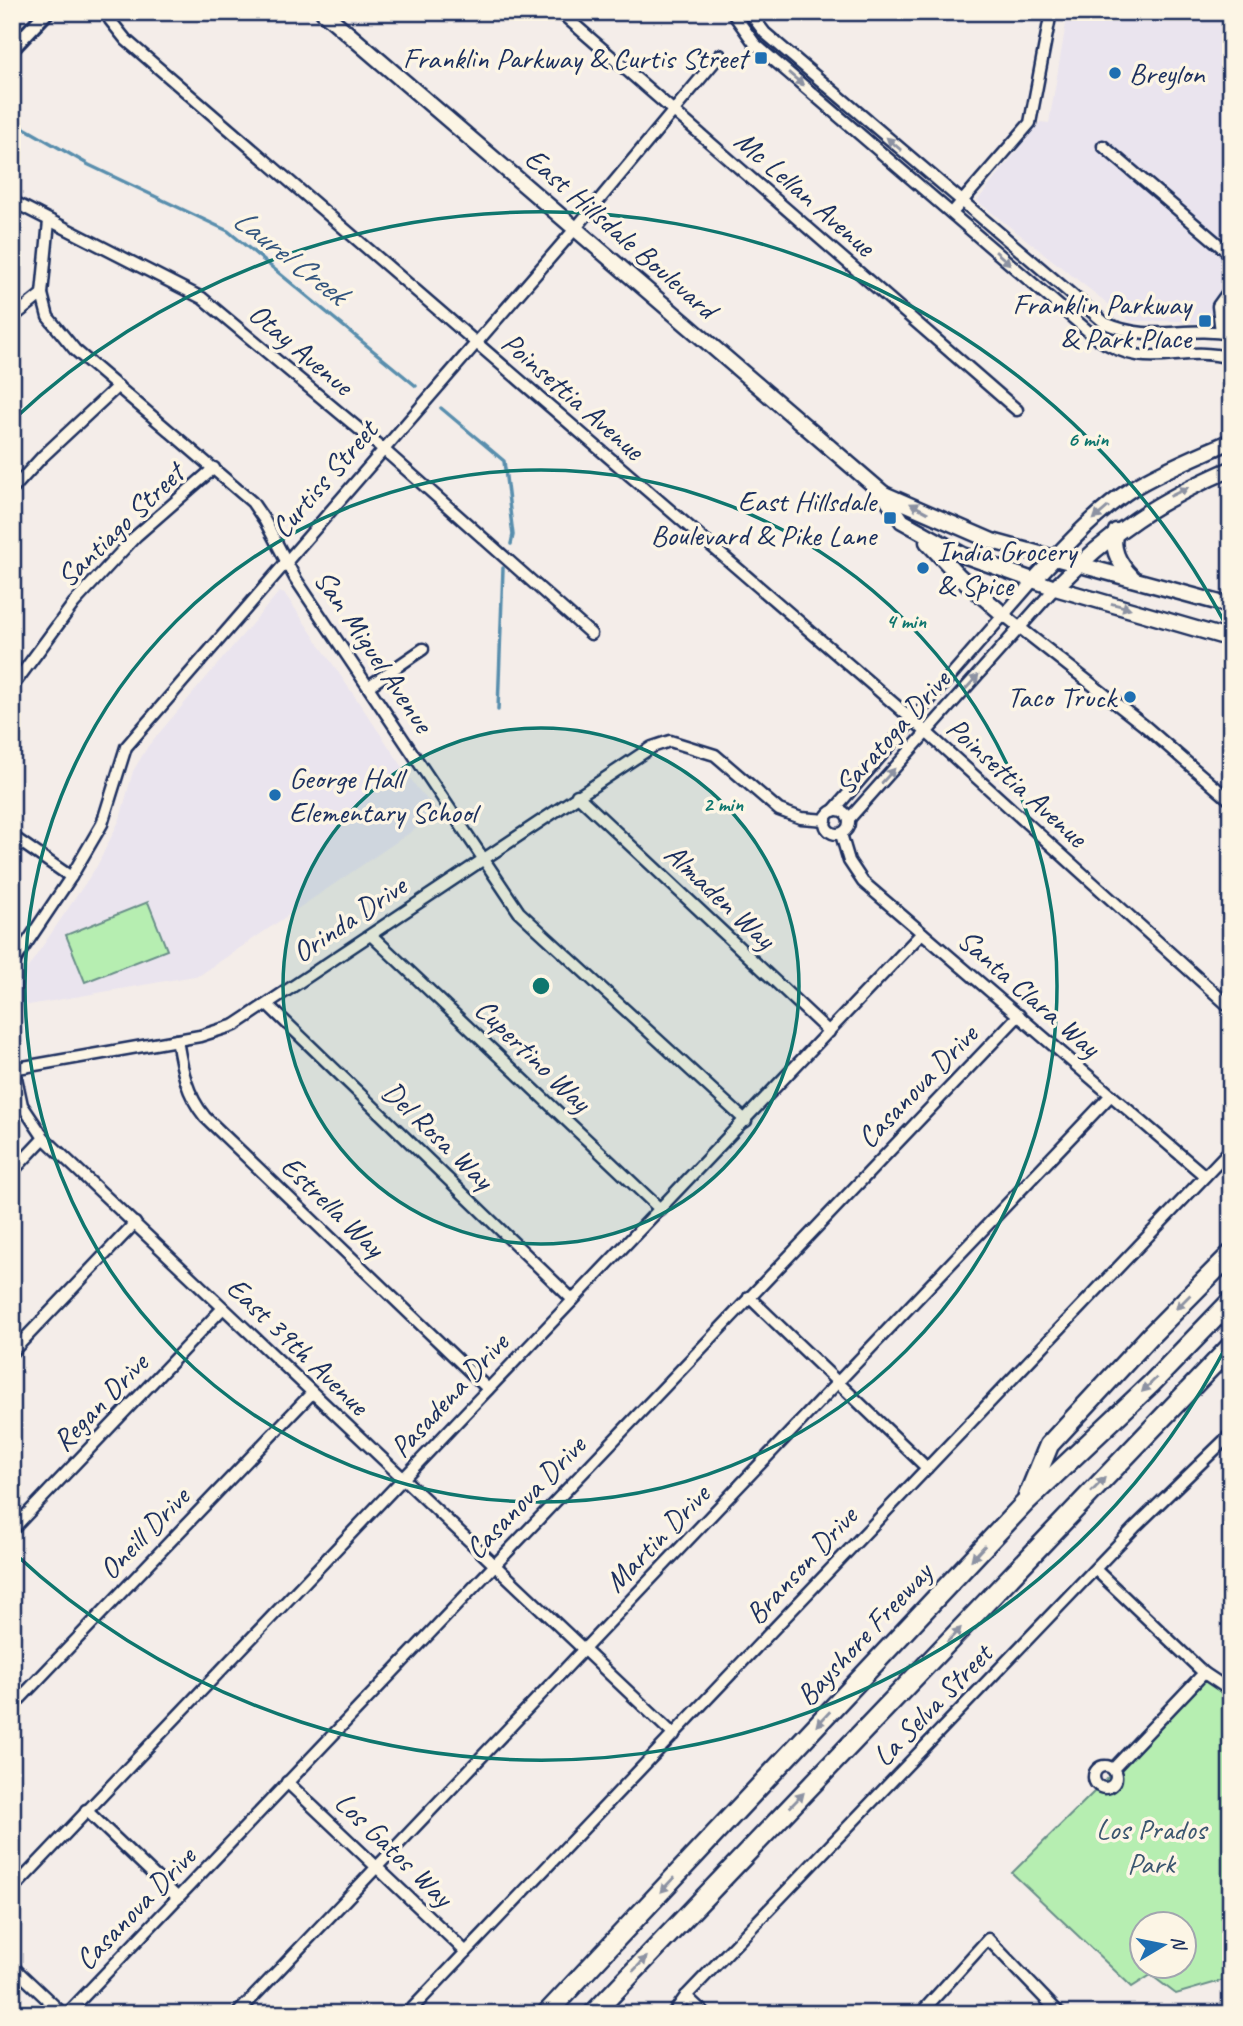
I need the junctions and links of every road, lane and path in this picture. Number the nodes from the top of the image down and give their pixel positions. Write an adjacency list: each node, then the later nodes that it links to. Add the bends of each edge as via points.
1 (47, 12): 8 (street)
2 (108, 12): 22 (street, Poinsettia Avenue, via 126,40)
3 (323, 12): 16 (main road, East Hillsdale Boulevard)
4 (561, 12): 10 (street, Mc Lellan Avenue)
5 (732, 12): 14 (street, one-way to 14, via 755,44)
6 (749, 12): 13 (street, one-way to 6, via 765,33)
7 (1051, 12): 13 (street, via 1030,123)
8 (12, 49)
9 (720, 55): 10 (street, Curtiss Street)
10 (673, 110): 16 (street, Curtiss Street); 25 (street, Mc Lellan Avenue)
11 (1103, 146): 17 (street)
12 (12, 201): 15 (street, Otay Avenue)
13 (962, 202): 14 (street); 21 (street, via 1105,323 1136,334)
14 (952, 213): 23 (street, one-way to 23, via 1077,323 1117,350 1138,357 1197,354)
15 (49, 221): 19 (street, San Miguel Avenue); 27 (street, Otay Avenue, via 201,298)
16 (575, 229): 22 (street, Curtiss Street); 31 (main road, East Hillsdale Boulevard)
17 (1231, 255)
18 (1231, 289): 21 (street, via 1217,306)
19 (42, 294): 20 (street); 24 (street, San Miguel Avenue, via 48,317 75,350)
20 (12, 318)
21 (1226, 333)
22 (474, 343): 27 (street, Curtiss Street); 48 (street, Poinsettia Avenue)
23 (1231, 358)
24 (118, 386): 28 (street, San Miguel Avenue); 30 (street)
25 (1017, 410)
26 (1231, 441): 34 (main road, Saratoga Drive, one-way to 34, via 1133,488)
27 (383, 449): 35 (street, Curtiss Street); 43 (street, Otay Avenue)
28 (214, 468): 35 (street, San Miguel Avenue, via 252,502); 47 (street, Santiago Street, via 136,536 74,603)
29 (1231, 469): 32 (main road, Saratoga Drive, one-way to 29, via 1164,499)
30 (12, 490)
31 (884, 494): 33 (main road, East Hillsdale Boulevard, via 902,521); 34 (main road, East Hillsdale Boulevard, one-way to 31, via 972,534)
32 (1116, 531): 36 (main road, Saratoga Drive); 37 (main road, via 1115,550 1121,567)
33 (919, 534): 38 (main road, East Hillsdale Boulevard); 41 (main road, via 958,576)
34 (1055, 558): 36 (main road, East Hillsdale Boulevard); 38 (main road, Saratoga Drive)
35 (287, 560): 46 (street, San Miguel Avenue); 58 (street, Curtiss Street, via 126,747 102,824)
36 (1078, 564): 37 (main road, East Hillsdale Boulevard); 39 (main road, Saratoga Drive)
37 (1133, 578): 40 (main road, East Hillsdale Boulevard)
38 (1034, 580): 39 (main road, East Hillsdale Boulevard); 41 (street, Saratoga Drive)
39 (1055, 588): 42 (street, Saratoga Drive); 44 (main road, East Hillsdale Boulevard, one-way to 44)
40 (1231, 606)
41 (1004, 615): 42 (street); 48 (street, Saratoga Drive)
42 (1020, 628): 49 (street, Saratoga Drive, one-way to 42); 51 (street)
43 (591, 634)
44 (1231, 639)
45 (423, 649): 46 (street)
46 (369, 686): 57 (street, San Miguel Avenue)
47 (12, 687)
48 (914, 721): 49 (street, Poinsettia Avenue); 52 (street, Saratoga Drive)
49 (926, 732): 53 (street, Saratoga Drive, one-way to 49); 63 (street, Poinsettia Avenue)
50 (577, 795): 54 (street, Orinda Drive, via 652,747 670,741 715,755 779,810); 57 (street, Orinda Drive); 65 (street, Almaden Way)
51 (1231, 801)
52 (832, 811): 53 (street, via 841,811); 54 (street)
53 (849, 819): 55 (street)
54 (826, 820): 55 (street, via 830,831)
55 (841, 834): 59 (street, Santa Clara Way, via 849,861 863,882)
56 (12, 836): 58 (street)
57 (484, 856): 60 (street, Orinda Drive); 69 (street, San Miguel Avenue, via 519,912)
58 (71, 877): 61 (street, Curtiss Street)
59 (922, 933): 64 (street, Santa Clara Way); 65 (street, Pasadena Drive)
60 (371, 934): 62 (street, Orinda Drive); 74 (street, Cupertino Way)
61 (12, 965)
62 (268, 1005): 66 (street, Orinda Drive, via 235,1025); 78 (street, Del Rosa Way)
63 (1231, 1008)
64 (1019, 1014): 68 (street, Santa Clara Way); 77 (street, Casanova Drive)
65 (829, 1032): 69 (street, Pasadena Drive)
66 (177, 1040): 67 (street, Orinda Drive); 86 (street, Estrella Way, via 184,1080 205,1117)
67 (13, 1066): 70 (street, East 39th Avenue, via 22,1104)
68 (1111, 1096): 73 (street, Santa Clara Way); 85 (street, Martin Drive)
69 (746, 1121): 74 (street, Pasadena Drive)
70 (44, 1138): 72 (street); 75 (street, East 39th Avenue)
71 (1231, 1149): 73 (street, Branson Drive)
72 (12, 1172)
73 (1205, 1176): 89 (street, Branson Drive)
74 (661, 1210): 78 (street, Pasadena Drive)
75 (135, 1223): 80 (street, East 39th Avenue); 82 (street)
76 (1231, 1254): 91 (highway, one-way to 91, via 1049,1445)
77 (749, 1297): 85 (street); 93 (street, Casanova Drive)
78 (573, 1300): 86 (street, Pasadena Drive)
79 (1231, 1301): 91 (highway, Bayshore Freeway, one-way to 91)
80 (223, 1308): 87 (street, East 39th Avenue); 92 (street, Regan Drive)
81 (1231, 1346): 84 (highway)
82 (12, 1352)
83 (1231, 1357): 84 (highway)
84 (1212, 1365): 113 (highway, one-way to 84)
85 (839, 1381): 89 (street); 95 (street, Martin Drive)
86 (488, 1389): 90 (street, Pasadena Drive)
87 (311, 1394): 90 (street, East 39th Avenue); 98 (street, Oneill Drive)
88 (1231, 1434): 94 (street, La Selva Street)
89 (927, 1468): 99 (street, Branson Drive)
90 (404, 1479): 93 (street, East 39th Avenue); 102 (street, Pasadena Drive)
91 (1025, 1503): 112 (highway, Bayshore Freeway, one-way to 112)
92 (12, 1530)
93 (495, 1564): 95 (street, East 39th Avenue); 101 (street, Casanova Drive)
94 (1096, 1570): 96 (street); 108 (street, La Selva Street)
95 (584, 1650): 99 (street, East 39th Avenue); 103 (street, Martin Drive)
96 (1204, 1674): 97 (street); 100 (street)
97 (1231, 1691)
98 (12, 1707)
99 (674, 1735): 106 (street, Branson Drive)
100 (1113, 1769)
101 (287, 1782): 103 (street, Los Gatos Way); 105 (street, Casanova Drive)
102 (86, 1810): 104 (street, Pasadena Drive); 105 (street)
103 (376, 1867): 106 (street, Los Gatos Way); 110 (street, Martin Drive)
104 (12, 1890)
105 (178, 1899): 109 (street, Casanova Drive)
106 (466, 1952): 111 (street, Branson Drive)
107 (12, 1966): 109 (street)
108 (686, 1996): 114 (street, La Selva Street); 115 (street)
109 (65, 2014)
110 (237, 2014)
111 (407, 2014)
112 (546, 2014)
113 (593, 2014)
114 (673, 2014)
115 (705, 2014)
116 (920, 2014): 117 (street, via 988,1939)
117 (1060, 2014)

